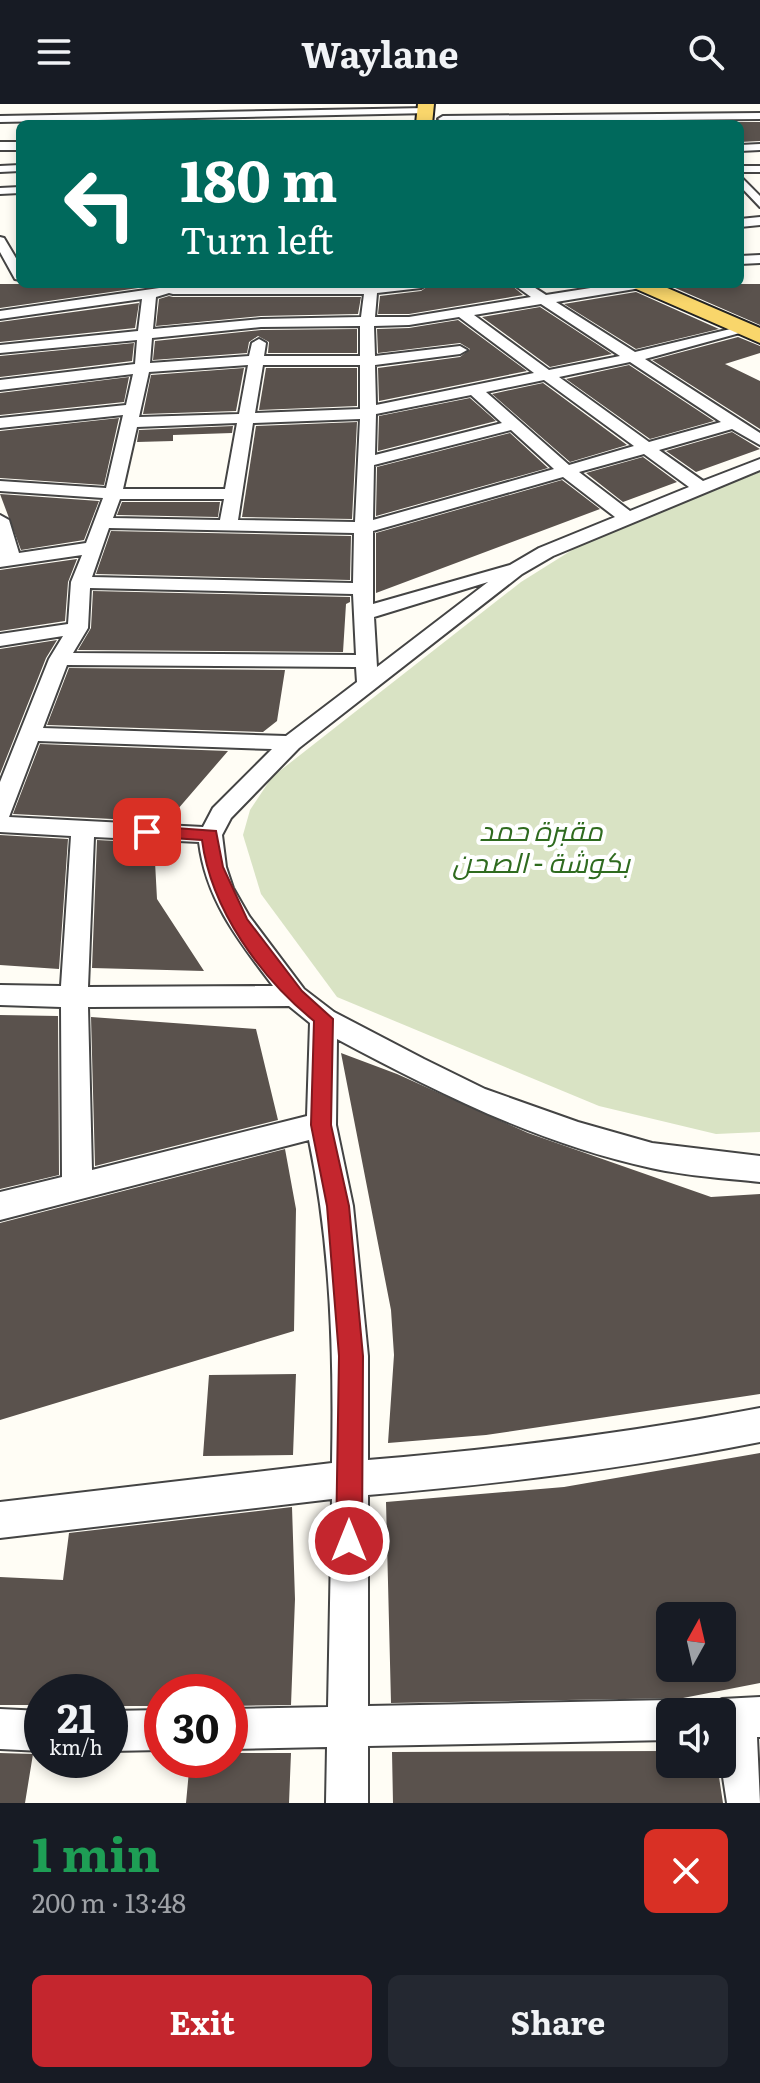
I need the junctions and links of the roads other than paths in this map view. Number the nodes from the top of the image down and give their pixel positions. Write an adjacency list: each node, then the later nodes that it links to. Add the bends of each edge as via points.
1 (55, 104): 12 (street)
2 (201, 104): 13 (street)
3 (625, 104): 15 (street)
4 (687, 104): 11 (street)
5 (282, 109): 6 (street); 13 (street)
6 (426, 113)
7 (110, 114): 12 (street); 13 (street)
8 (443, 116): 14 (street)
9 (760, 116): 11 (street)
10 (0, 119): 12 (street)
11 (698, 119): 15 (street)
12 (46, 120)
13 (196, 120)
14 (514, 120)
15 (637, 120)
16 (0, 241): 17 (street)
17 (10, 257): 18 (street)
18 (16, 278)
19 (187, 288): 26 (street)
20 (343, 288): 27 (street)
21 (370, 288): 33 (street)
22 (526, 288): 29 (street)
23 (616, 288): 29 (street)
24 (651, 288): 34 (main road)
25 (675, 288): 34 (main road)
26 (173, 290): 27 (street); 28 (street)
27 (263, 291): 32 (street)
28 (149, 294): 31 (street); 35 (street)
29 (543, 300): 30 (street); 38 (street)
30 (462, 313): 33 (street); 42 (street)
31 (0, 315)
32 (261, 323): 33 (street); 35 (street); 39 (street)
33 (367, 324): 40 (street)
34 (754, 330): 38 (street)
35 (146, 332): 36 (street); 41 (street)
36 (0, 349)
37 (460, 350): 40 (street)
38 (630, 358): 42 (street); 49 (street)
39 (257, 360): 40 (street); 41 (street); 47 (street)
40 (368, 361): 45 (street)
41 (142, 368): 43 (street); 46 (street)
42 (547, 375): 44 (street); 52 (street)
43 (0, 385)
44 (475, 390): 45 (street); 50 (street)
45 (367, 413): 47 (street); 53 (street)
46 (131, 416): 47 (street); 48 (street); 58 (street)
47 (247, 417): 59 (street)
48 (0, 423)
49 (731, 424): 51 (street); 52 (street)
50 (513, 425): 53 (street); 55 (street)
51 (760, 440)
52 (649, 449): 55 (street); 57 (street)
53 (366, 462): 64 (street)
54 (760, 464): 57 (street)
55 (565, 470): 60 (street); 64 (street)
56 (0, 486): 58 (street)
57 (701, 488): 60 (street)
58 (113, 494): 59 (street); 62 (street)
59 (233, 494): 63 (street)
60 (626, 517): 67 (street)
61 (0, 520): 66 (street)
62 (103, 523): 63 (street); 65 (street)
63 (228, 524): 64 (street)
64 (364, 528): 69 (street)
65 (92, 548): 66 (street); 68 (street)
66 (6, 560)
67 (515, 570): 70 (street); 75 (street)
68 (81, 582): 69 (street); 71 (street)
69 (363, 589): 70 (street)
70 (365, 613): 74 (street)
71 (78, 628): 72 (street); 73 (street)
72 (0, 640)
73 (59, 659): 74 (street); 76 (street)
74 (367, 661): 75 (street)
75 (367, 683): 77 (street)
76 (30, 734): 77 (street); 78 (street)
77 (291, 743): 81 (street, via 221,814)
78 (0, 812)
79 (0, 824): 80 (street)
80 (83, 828): 81 (street); 84 (street)
81 (210, 835): 83 (street, via 214,867 239,922)
82 (0, 995): 84 (street)
83 (295, 996): 84 (street); 85 (street)
84 (74, 997): 88 (street)
85 (324, 1019): 86 (street); 87 (street, via 475,1097 576,1134 652,1156)
86 (321, 1125): 88 (street); 91 (street, via 338,1206 351,1356)
87 (760, 1169)
88 (77, 1186): 89 (street)
89 (0, 1206)
90 (760, 1425): 91 (street, via 516,1465)
91 (350, 1479): 92 (street); 95 (street)
92 (0, 1520)
93 (739, 1718): 100 (street)
94 (656, 1720): 95 (street)
95 (348, 1727): 97 (street); 99 (street)
96 (0, 1729): 98 (street)
97 (248, 1729)
98 (24, 1730)
99 (347, 1803)
100 (748, 1803)

